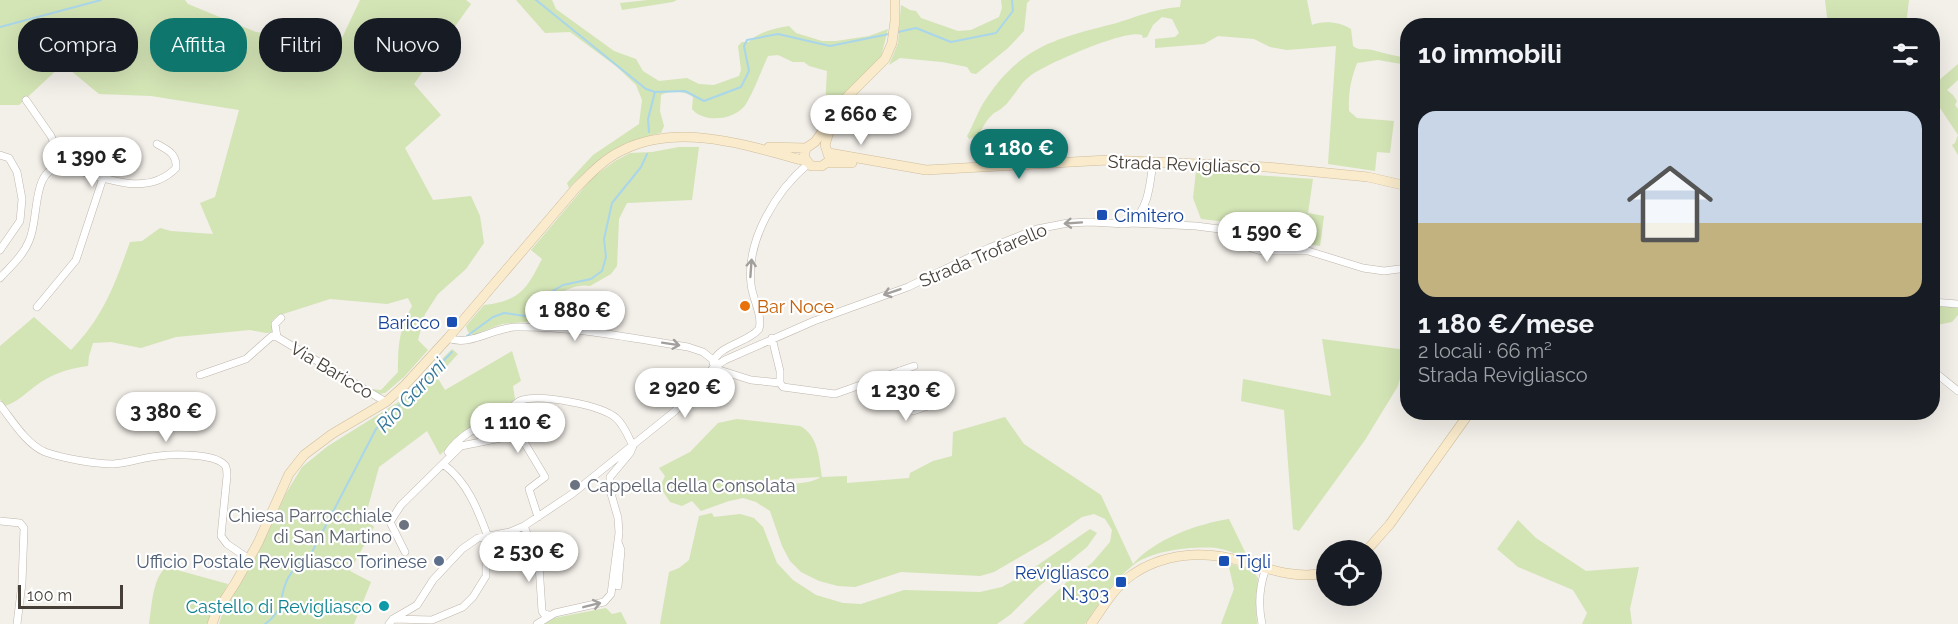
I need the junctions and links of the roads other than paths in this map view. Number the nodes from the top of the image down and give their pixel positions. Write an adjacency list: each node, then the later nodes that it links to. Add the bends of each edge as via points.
1 (895, 0): 3 (street, via 892,43 885,59)
2 (26, 100): 12 (street, via 51,135)
3 (833, 117): 4 (street); 8 (street)
4 (815, 142): 7 (street); 8 (street, Strada Revigliasco)
5 (157, 144): 13 (street, via 174,154 177,161 170,175 132,184)
6 (755, 147): 7 (street); 11 (street, Strada Revigliasco); 24 (street, via 672,138 623,150 576,188)
7 (806, 148): 11 (street)
8 (827, 154): 10 (street, Strada Revigliasco, via 926,170 1108,160); 11 (street, Strada Revigliasco, via 817,167)
9 (0, 155): 16 (street, via 9,158 17,172 22,199 20,221)
10 (1154, 162): 14 (street, Strada Revigliasco, via 1288,169); 15 (street, via 1146,199)
11 (807, 163): 26 (street, one-way to 11, via 759,329 750,271 754,248 772,208)
12 (63, 166): 13 (street); 18 (street, via 46,172 29,242)
13 (103, 178): 21 (street, via 76,260)
14 (1400, 184)
15 (1131, 223): 17 (street, Strada Trofarello, via 1235,231 1245,237 1248,247 1261,251 1308,251 1363,268); 25 (street, Strada Trofarello, one-way to 25, via 1068,223 1037,229 908,287)
16 (0, 250)
17 (1400, 269)
18 (0, 278)
19 (1940, 303): 20 (street)
20 (1958, 304)
21 (37, 307)
22 (281, 318): 23 (street, Via Baricco, via 275,324)
23 (277, 337): 29 (street, Via Baricco, via 272,336 246,359); 34 (street, Via Baricco)
24 (448, 338): 26 (street, one-way to 26, via 461,341 511,327 569,328 688,346 703,352); 34 (street)
25 (772, 338): 26 (street, Strada Trofarello); 31 (street)
26 (713, 364): 31 (street, via 751,380); 39 (street, via 675,411)
27 (914, 366): 28 (street)
28 (899, 371): 31 (street, via 835,394 783,387); 33 (street, via 913,411)
29 (200, 375)
30 (1940, 376): 32 (street)
31 (780, 383)
32 (1958, 391)
33 (949, 399)
34 (386, 402): 49 (street, via 304,455 289,474)
35 (0, 405): 49 (street, via 43,451 105,463 159,456 211,457 220,461 227,476 221,536)
36 (505, 415): 38 (street, via 521,422); 39 (street, via 511,406 525,399 566,401 614,416); 40 (street, via 455,442)
37 (1464, 420): 47 (street)
38 (525, 442): 40 (street, via 512,438 466,443); 41 (street, via 544,477 529,489)
39 (633, 446): 41 (street); 46 (street, via 610,477 618,518)
40 (443, 464): 45 (street, via 461,482); 48 (street, via 391,517)
41 (538, 517): 43 (street)
42 (0, 521): 57 (street, via 20,523 24,528)
43 (525, 526): 44 (street); 55 (street, via 539,565 542,611)
44 (510, 532): 45 (street); 56 (street, via 486,540 486,576 463,607 432,620)
45 (488, 537): 51 (street, via 476,539 462,549)
46 (617, 540): 54 (street, via 621,545); 55 (street, one-way to 46, via 609,598)
47 (1376, 540)
48 (405, 552)
49 (249, 559): 58 (street)
50 (1266, 568): 52 (street, via 1285,574); 60 (street, via 1205,554 1179,556 1128,577); 61 (street, via 1260,588)
51 (440, 572): 53 (street); 56 (street, via 417,605)
52 (1316, 575)
53 (423, 585)
54 (618, 586)
55 (549, 615): 59 (street)
56 (391, 621)
57 (17, 624)
58 (212, 624)
59 (537, 624)
60 (1091, 624)
61 (1262, 624)

